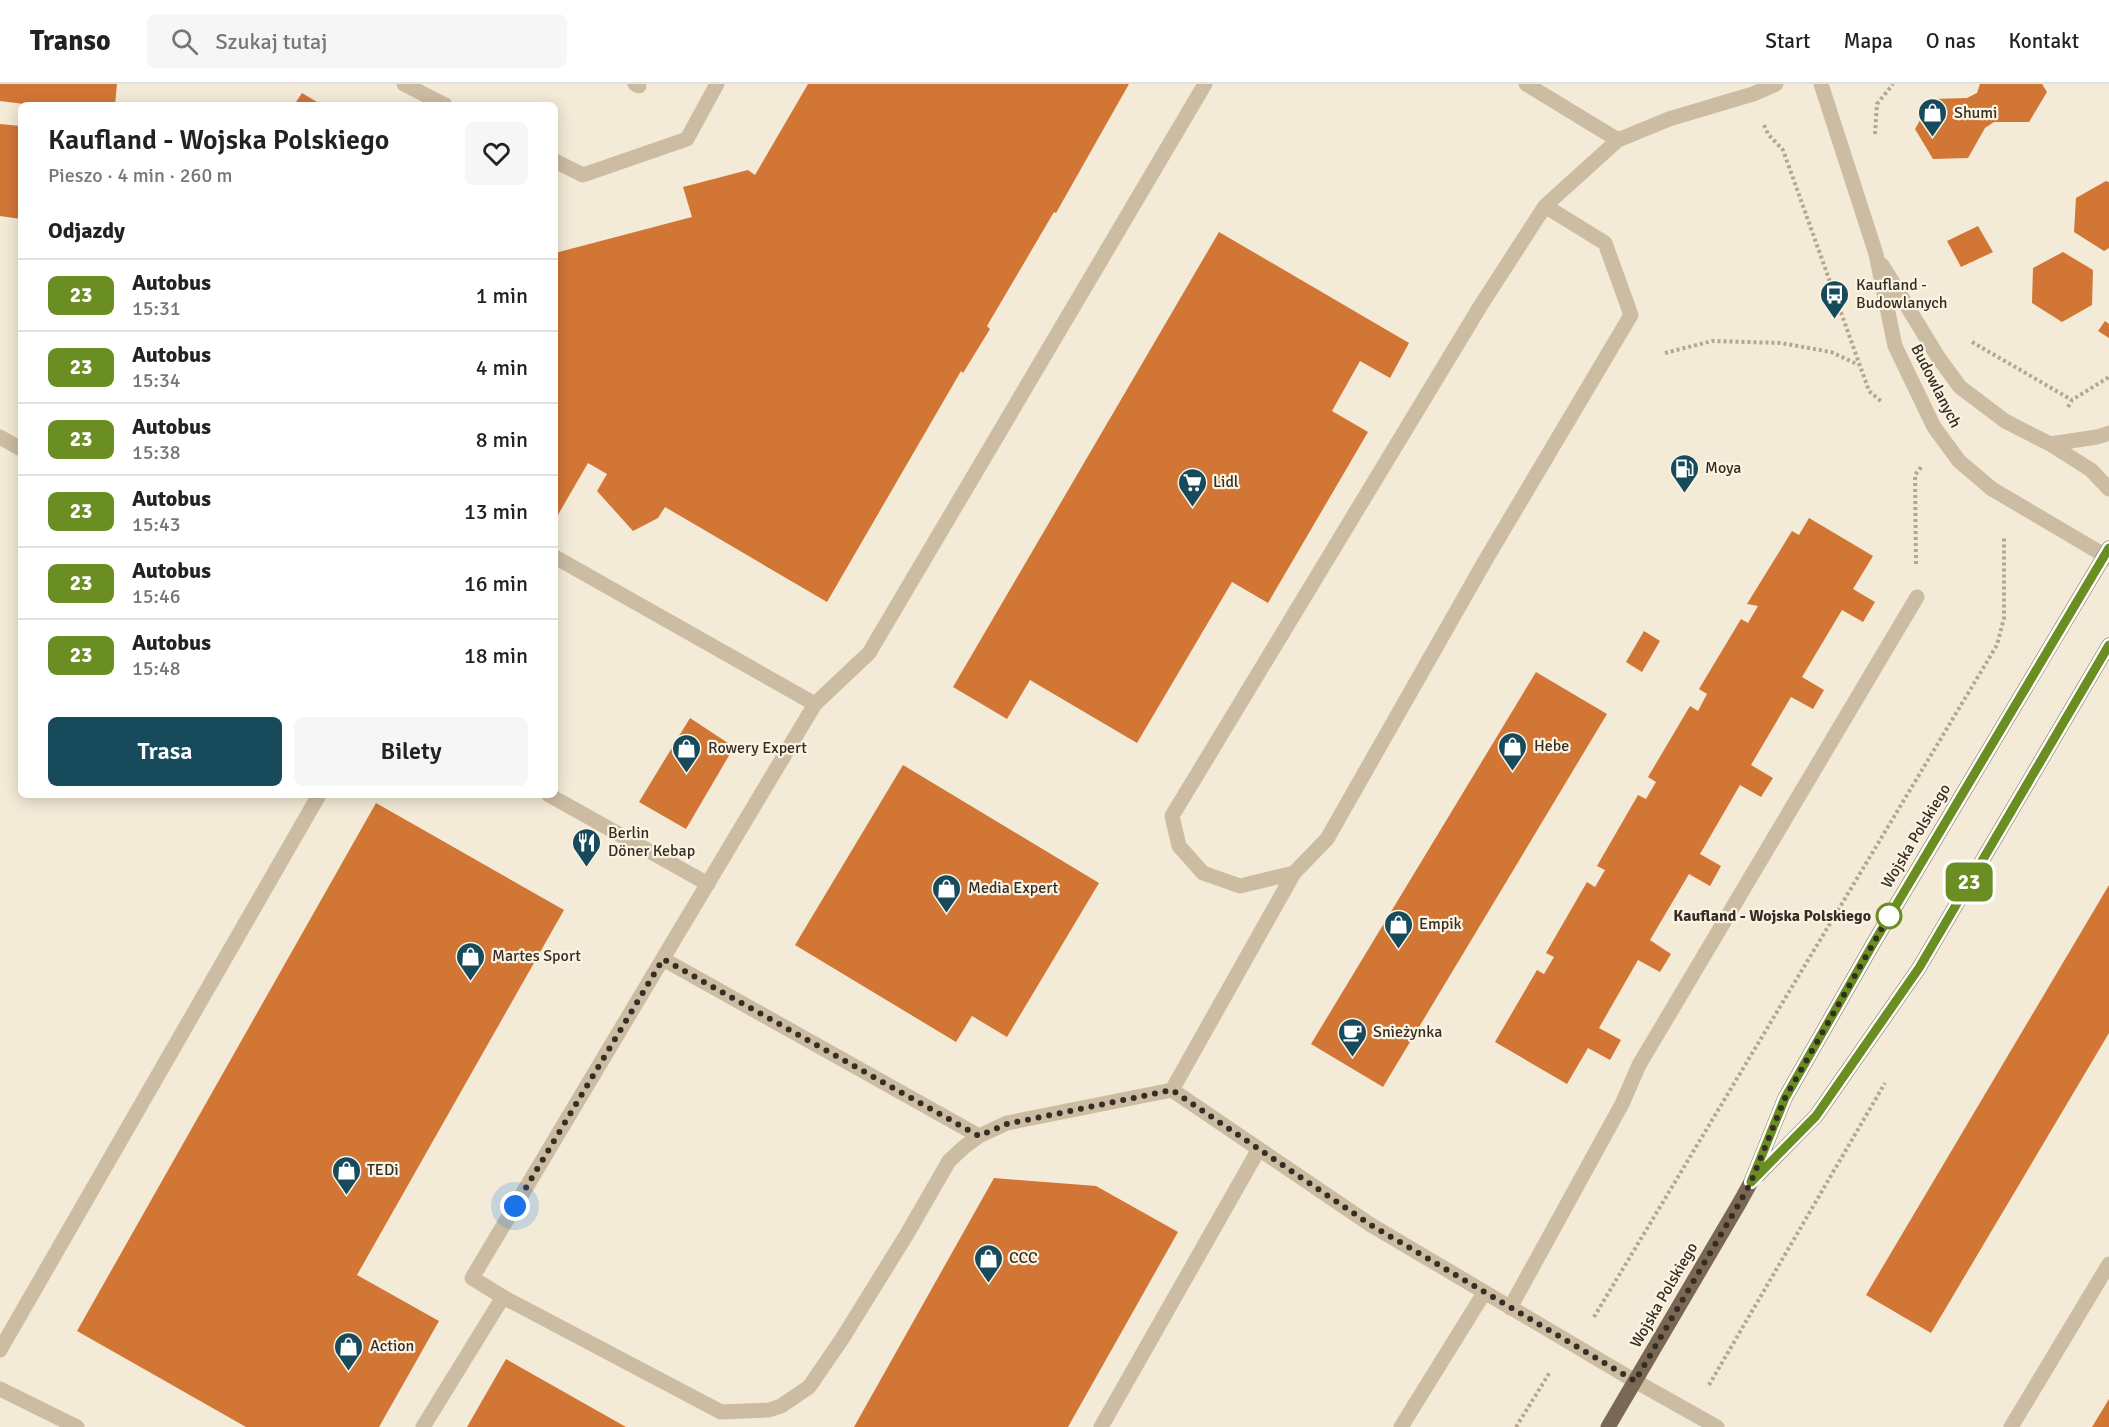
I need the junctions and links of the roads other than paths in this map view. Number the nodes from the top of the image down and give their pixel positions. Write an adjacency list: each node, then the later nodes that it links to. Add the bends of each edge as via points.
1 (404, 84): 7 (street)
2 (717, 84): 9 (street, via 687,139 583,175)
3 (1205, 84): 21 (street, via 869,653)
4 (1526, 84): 8 (street)
5 (1776, 84): 8 (street, via 1669,119)
6 (1821, 84): 11 (street, Budowlanych)
7 (439, 102)
8 (1618, 141): 10 (street)
9 (558, 162)
10 (1545, 206): 24 (street, via 1605,243 1631,315 1327,839); 24 (street, via 1172,816 1179,846 1203,873 1239,886)
11 (1876, 255): 14 (street, Budowlanych, via 1960,387 2005,421); 17 (street, Budowlanych, via 1895,346 1934,427 1959,461 2017,505)
12 (2109, 433): 14 (street)
13 (0, 437): 15 (street)
14 (2050, 444): 16 (street, Budowlanych, via 2091,470)
15 (18, 447)
16 (2109, 489)
17 (2107, 554): 30 (main road, Wojska Polskiego, via 1785,1098)
18 (558, 559): 21 (street)
19 (1917, 597): 34 (street, via 1639,1065 1622,1104)
20 (2109, 645): 30 (main road, Wojska Polskiego, via 1919,968 1816,1116)
21 (815, 704): 25 (street)
22 (316, 798): 35 (street)
23 (554, 798): 25 (street)
24 (1294, 873): 27 (street)
25 (708, 884): 26 (street)
26 (663, 959): 28 (street); 33 (street, via 472,1278)
27 (1172, 1090): 28 (street, via 1007,1124); 29 (street)
28 (979, 1136): 33 (street, via 949,1161 809,1387 781,1406 721,1412)
29 (1259, 1149): 32 (street, via 1371,1225); 40 (street)
30 (1751, 1182): 36 (main road, Wojska Polskiego)
31 (2109, 1264): 44 (street)
32 (1484, 1293): 34 (street); 41 (street)
33 (503, 1297): 39 (street)
34 (1510, 1308): 36 (street)
35 (0, 1350)
36 (1635, 1381): 42 (main road, Wojska Polskiego); 43 (street)
37 (0, 1389): 38 (street)
38 (77, 1427)
39 (423, 1427)
40 (1101, 1427)
41 (1401, 1427)
42 (1608, 1427)
43 (1717, 1427)
44 (2011, 1427)

